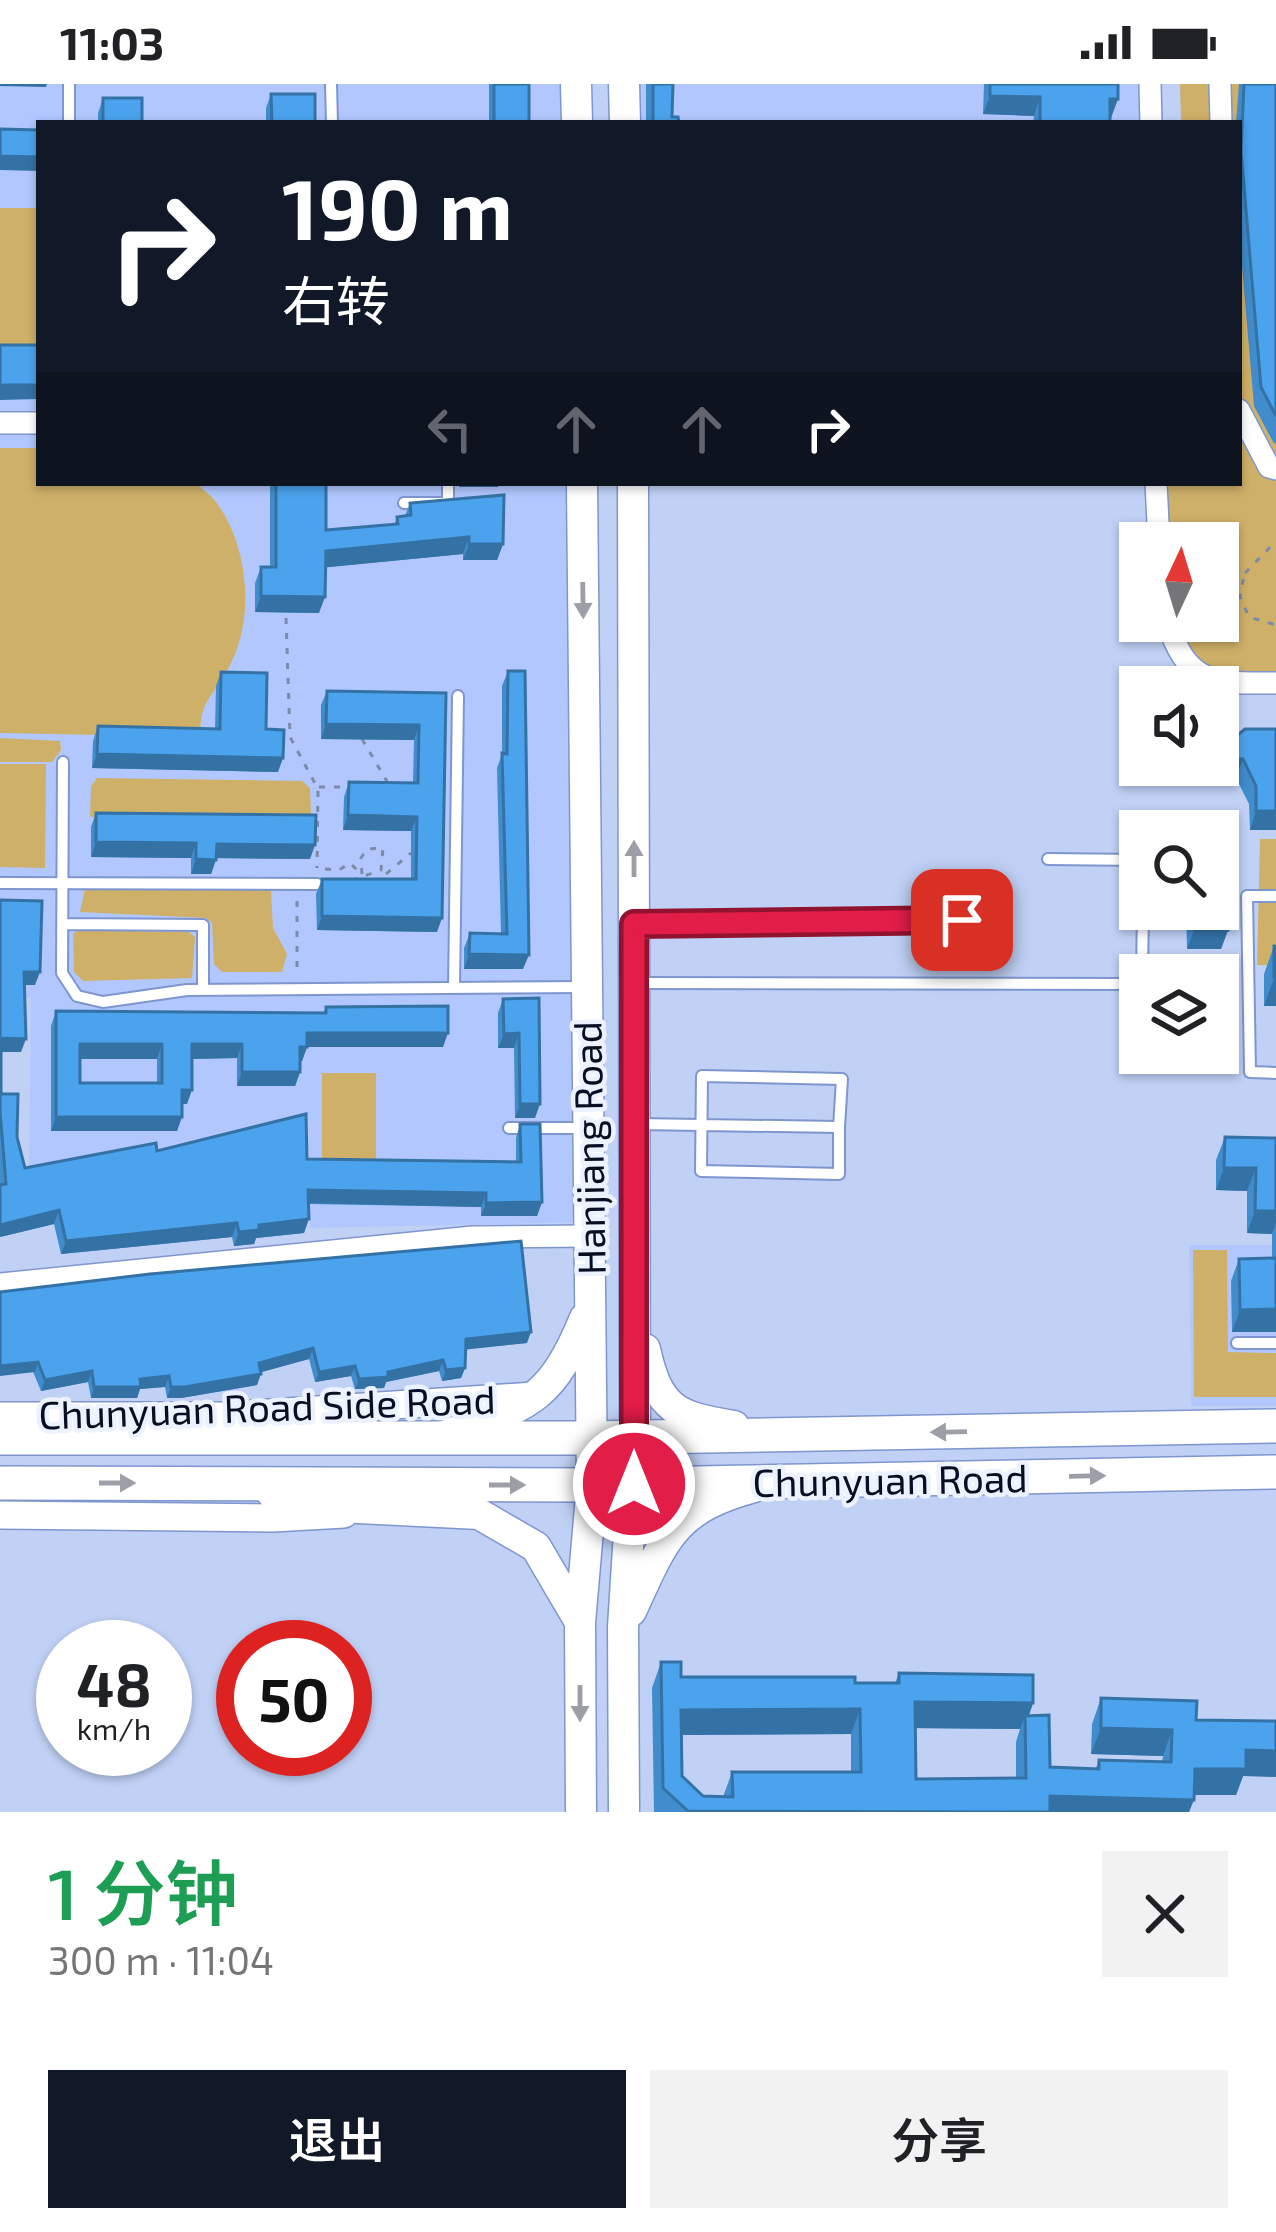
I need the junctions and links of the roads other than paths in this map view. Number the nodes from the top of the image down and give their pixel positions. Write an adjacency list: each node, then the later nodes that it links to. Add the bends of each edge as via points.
1 (69, 84): 7 (lane)
2 (332, 84): 8 (lane)
3 (576, 84): 9 (main road)
4 (624, 84): 10 (main road)
5 (1150, 84): 11 (street)
6 (1220, 84): 12 (street)
7 (69, 120)
8 (332, 120)
9 (577, 120)
10 (625, 120)
11 (1151, 120)
12 (1221, 120)
13 (1242, 416): 16 (street)
14 (0, 423): 15 (street)
15 (36, 423)
16 (1276, 469)
17 (448, 486): 21 (lane, via 448,503)
18 (582, 486): 39 (main road, Hanjiang Road, one-way to 39)
19 (633, 486): 35 (main road, Hanjiang Road, one-way to 19)
20 (1156, 486): 22 (street)
21 (404, 503)
22 (1158, 522)
23 (1177, 642): 24 (street, via 1210,683)
24 (1276, 683)
25 (458, 696): 38 (lane)
26 (63, 762): 30 (lane)
27 (1048, 859): 28 (lane)
28 (1119, 860)
29 (0, 884): 30 (lane)
30 (63, 884): 31 (lane); 34 (lane)
31 (316, 884)
32 (1276, 896): 41 (lane, via 1246,896 1250,1072)
33 (962, 920): 35 (lane)
34 (63, 924): 40 (lane, via 62,973 76,996 103,1002); 40 (lane, via 203,925)
35 (634, 924): 36 (main road, Hanjiang Road)
36 (634, 982): 37 (lane); 42 (main road, Hanjiang Road)
37 (1119, 984)
38 (454, 988): 39 (lane); 40 (lane)
39 (587, 988): 44 (main road, Hanjiang Road)
40 (202, 990)
41 (1276, 1073)
42 (634, 1124): 43 (lane); 49 (main road, Hanjiang Road)
43 (701, 1125): 45 (lane); 45 (lane, via 701,1172 839,1174); 45 (lane, via 702,1076 842,1079)
44 (588, 1127): 46 (lane); 47 (main road, Hanjiang Road)
45 (839, 1127)
46 (509, 1128)
47 (589, 1235): 48 (street, via 473,1237); 50 (main road, Hanjiang Road)
48 (0, 1284)
49 (634, 1303): 57 (main road, via 652,1382 683,1418); 62 (main road, Hanjiang Road)
50 (590, 1307): 53 (main road, via 561,1375); 61 (main road, Hanjiang Road)
51 (1237, 1342): 52 (lane)
52 (1276, 1343)
53 (534, 1396): 55 (street, Chunyuan Road Side Road); 60 (main road)
54 (0, 1416): 55 (street, Chunyuan Road Side Road)
55 (155, 1416): 59 (street)
56 (1276, 1426): 57 (main road, Chunyuan Road, one-way to 57)
57 (787, 1435): 62 (main road, Chunyuan Road)
58 (0, 1438): 59 (main road, Chunyuan Road)
59 (76, 1438): 60 (main road, Chunyuan Road)
60 (439, 1438): 61 (main road, Chunyuan Road)
61 (591, 1438): 62 (main road, Chunyuan Road); 68 (main road, Hanjiang Road)
62 (635, 1438): 67 (main road, Hanjiang Road)
63 (1276, 1472): 64 (main road, Chunyuan Road, one-way to 63)
64 (776, 1481): 67 (main road, Chunyuan Road); 72 (main road, via 718,1497 669,1531)
65 (0, 1483): 66 (main road, Chunyuan Road, one-way to 66)
66 (231, 1484): 68 (main road, Chunyuan Road, one-way to 68); 69 (main road, via 338,1508)
67 (634, 1484): 68 (main road, Chunyuan Road); 72 (main road, Hanjiang Road)
68 (592, 1485): 71 (main road, Hanjiang Road)
69 (399, 1510): 70 (street, via 273,1518); 71 (main road, via 479,1514 536,1547)
70 (0, 1516)
71 (580, 1622): 73 (main road, Hanjiang Road, one-way to 73)
72 (623, 1628): 74 (main road, Hanjiang Road)
73 (580, 1812)
74 (624, 1812)

